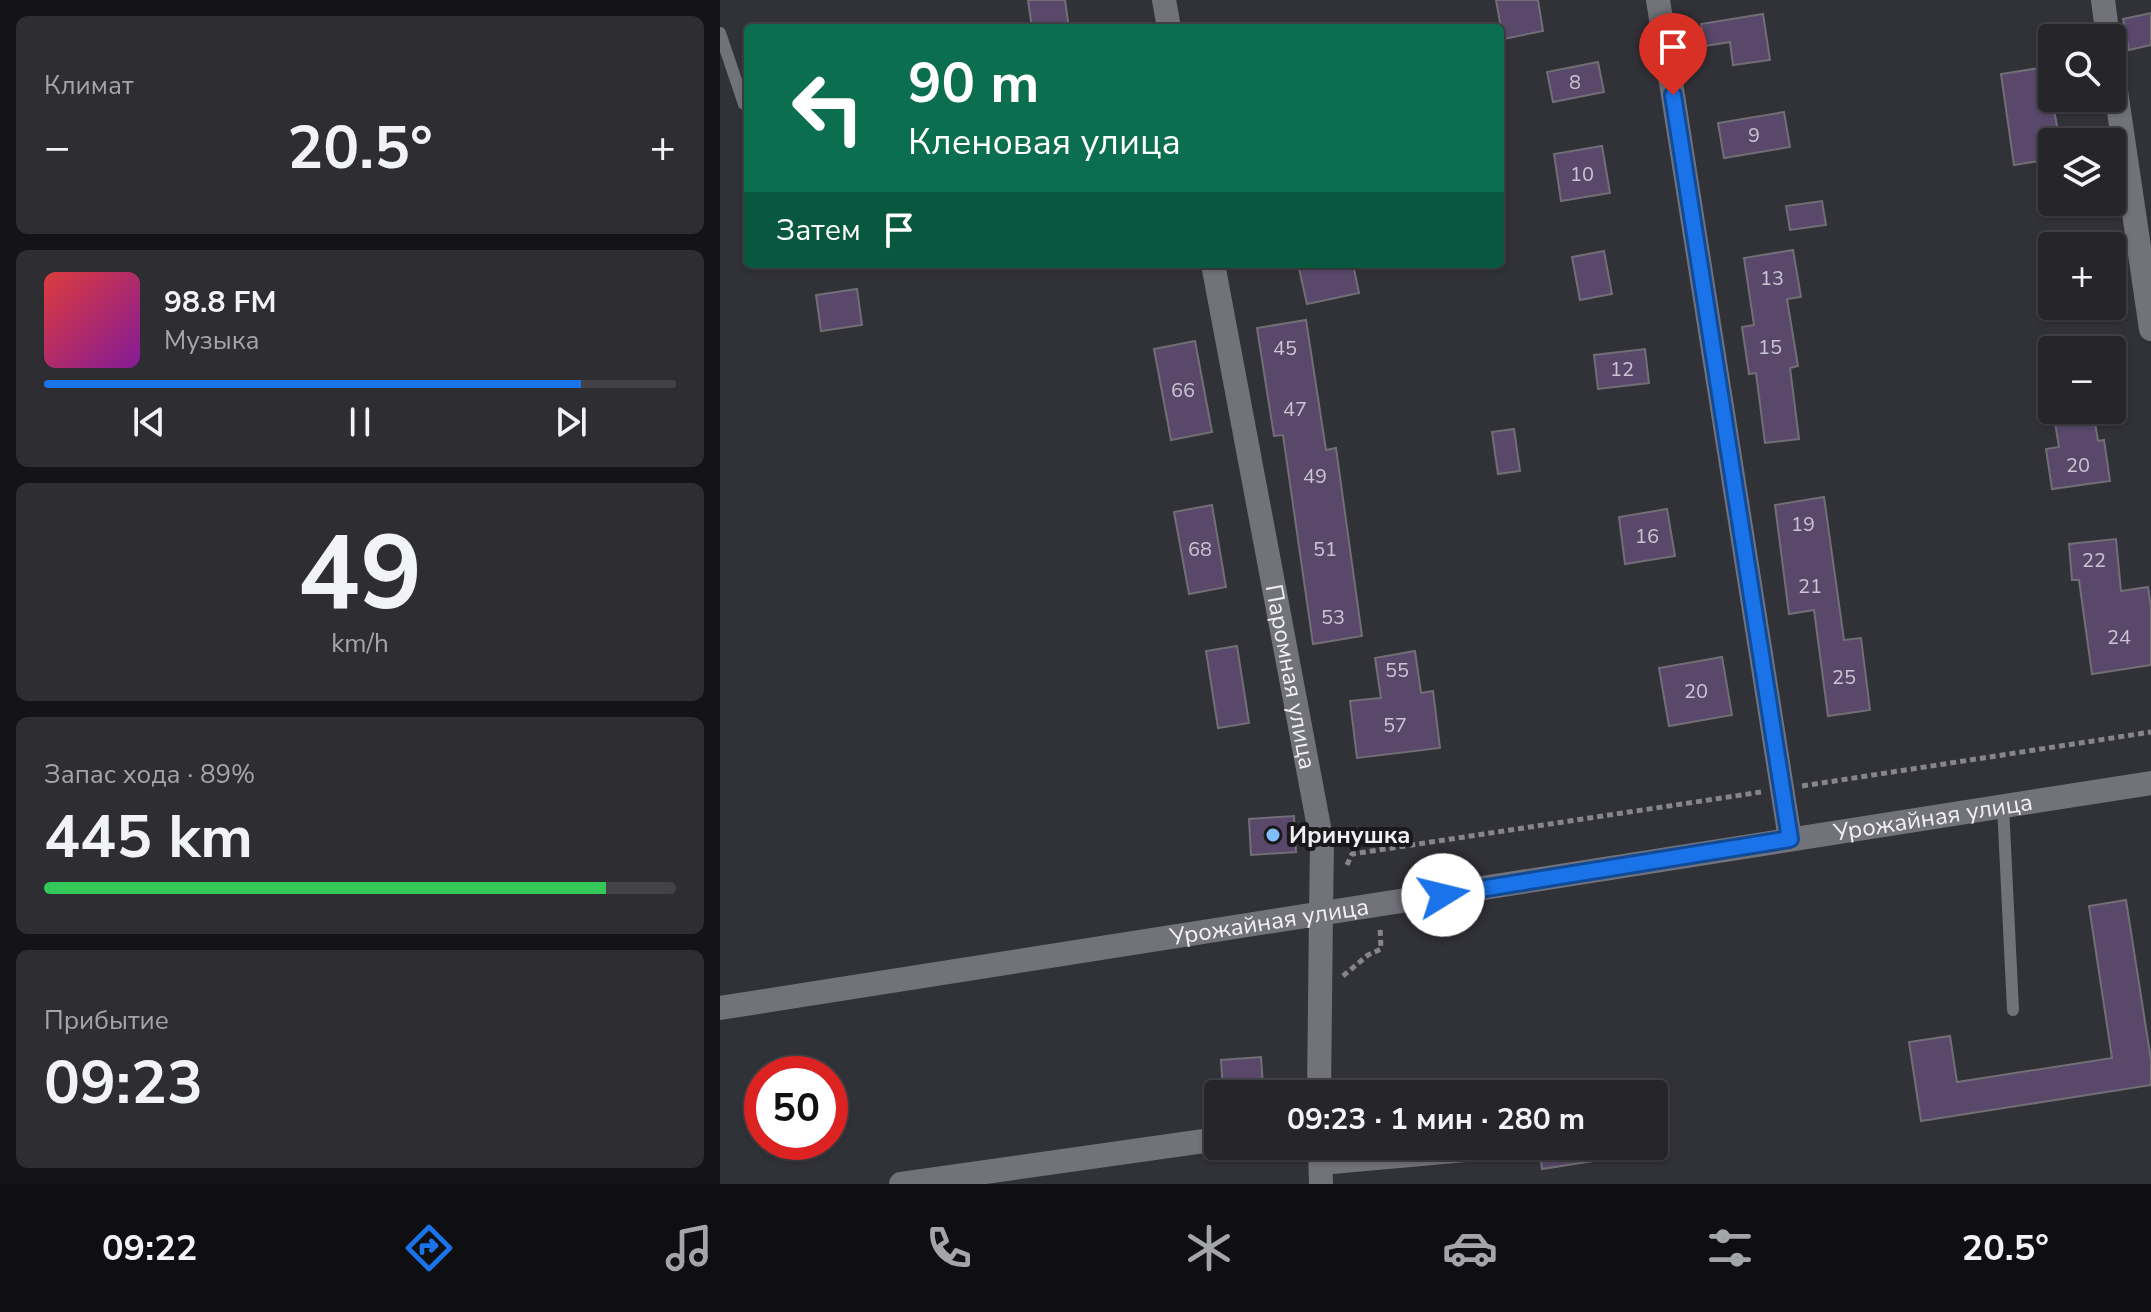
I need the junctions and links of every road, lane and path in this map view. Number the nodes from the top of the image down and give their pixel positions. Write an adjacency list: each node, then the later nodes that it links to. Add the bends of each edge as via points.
1 (1164, 0): 4 (street)
2 (1658, 0): 13 (street)
3 (2103, 0): 5 (street)
4 (1168, 24)
5 (2106, 24)
6 (720, 33): 7 (lane)
7 (744, 104)
8 (2119, 112): 10 (street)
9 (1214, 268): 14 (street, Паромная улица, via 1322,843)
10 (2151, 329)
11 (2151, 783): 12 (street, Урожайная улица)
12 (2003, 806): 13 (street, Урожайная улица); 16 (lane)
13 (1790, 839): 14 (street, Урожайная улица)
14 (1321, 914): 15 (street, Урожайная улица); 17 (street, Паромная улица)
15 (720, 1008)
16 (2013, 1010)
17 (1319, 1080)
18 (1204, 1141): 21 (street)
19 (1402, 1160): 20 (lane)
20 (1321, 1166)
21 (901, 1184)

